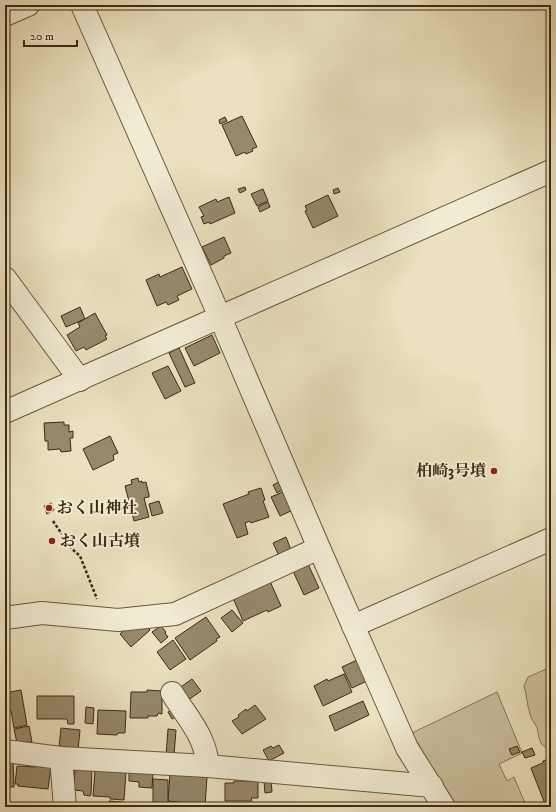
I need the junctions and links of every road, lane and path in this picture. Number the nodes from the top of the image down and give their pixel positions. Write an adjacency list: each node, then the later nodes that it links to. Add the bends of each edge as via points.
1 (28, 5): 3 (street)
2 (82, 5): 6 (street)
3 (5, 15)
4 (551, 171): 6 (street)
5 (5, 278): 7 (street)
6 (220, 317): 7 (street); 11 (street)
7 (80, 380): 8 (street)
8 (5, 412)
9 (53, 520): 13 (path, via 72,549 80,556)
10 (551, 539): 14 (street)
11 (319, 548): 13 (street, via 175,614); 14 (street)
12 (5, 618): 13 (street, via 42,613)
13 (104, 619)
14 (353, 626): 19 (street, via 407,748)
15 (172, 693): 18 (street, via 203,742)
16 (5, 751): 17 (street)
17 (61, 758): 18 (street); 20 (street)
18 (208, 766): 19 (street)
19 (432, 786): 21 (street)
20 (64, 807)
21 (444, 807)

